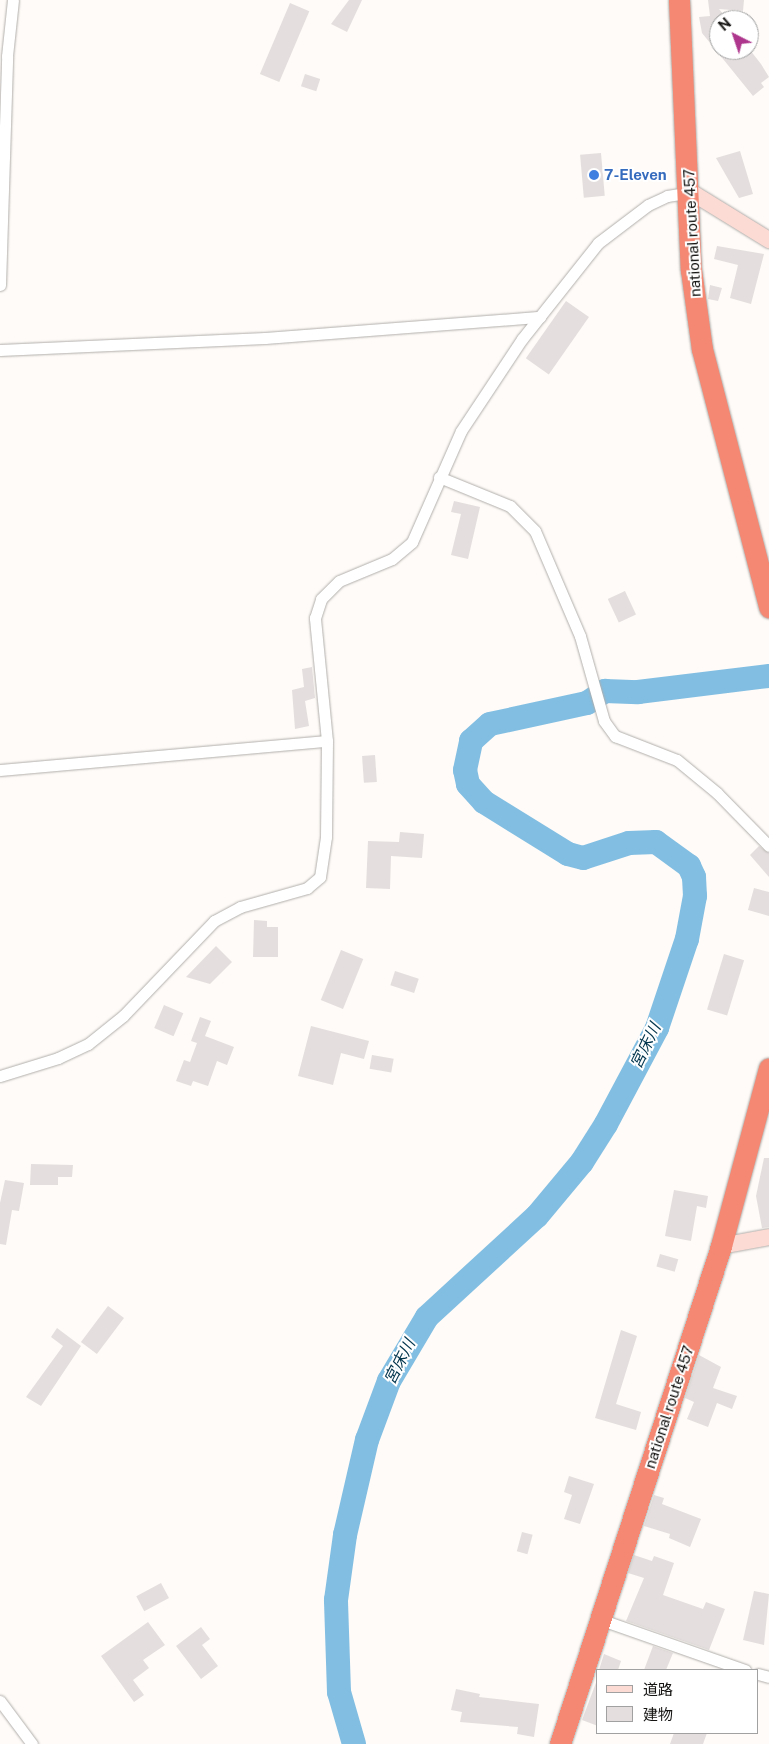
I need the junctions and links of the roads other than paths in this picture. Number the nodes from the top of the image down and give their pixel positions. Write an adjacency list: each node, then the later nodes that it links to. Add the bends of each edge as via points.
1 (13, 0): 5 (street, via 7,56)
2 (679, 0): 3 (highway, national route 457)
3 (691, 192): 4 (street); 6 (street, via 666,196 615,227 587,255); 9 (highway, national route 457, via 691,270 702,350)
4 (769, 240)
5 (0, 286)
6 (540, 317): 7 (street, via 265,338); 8 (street, via 461,431)
7 (0, 350)
8 (439, 477): 10 (street, via 412,542 392,560 339,582 326,592 315,611); 12 (street, via 510,506 535,531 585,652 608,728 621,740 661,752 696,774)
9 (769, 607)
10 (327, 741): 11 (street); 14 (street, via 326,837 320,877 307,888 240,907 214,921 123,1016 88,1044 58,1058)
11 (0, 770)
12 (769, 846)
13 (769, 1068): 16 (highway, national route 457)
14 (0, 1076)
15 (769, 1237): 16 (street)
16 (721, 1246): 17 (highway, national route 457)
17 (599, 1619): 18 (street); 21 (highway, national route 457)
18 (742, 1669)
19 (0, 1701): 20 (street)
20 (32, 1744)
21 (560, 1744)

